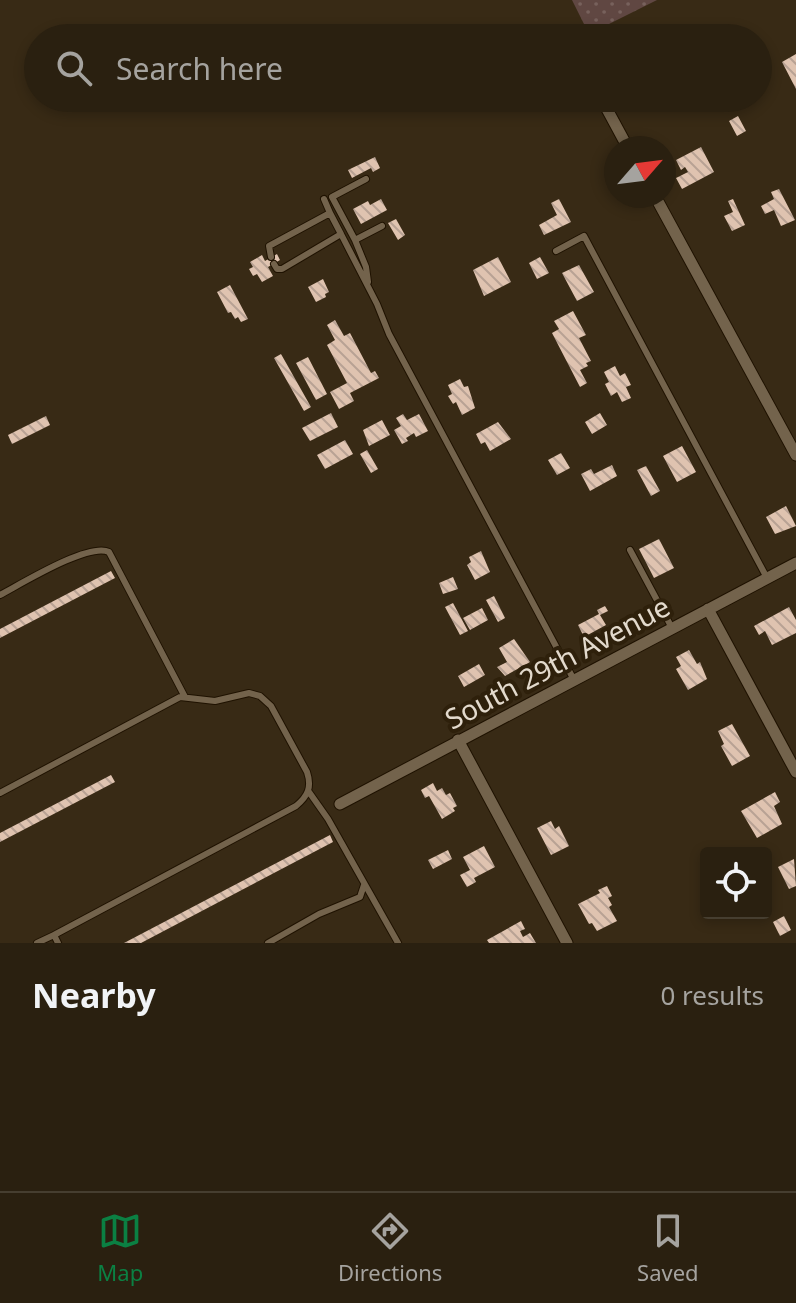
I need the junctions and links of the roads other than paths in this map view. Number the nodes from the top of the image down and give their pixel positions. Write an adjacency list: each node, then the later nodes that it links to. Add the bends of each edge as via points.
1 (609, 112): 2 (street)
2 (622, 136)
3 (366, 179): 9 (lane, via 332,197)
4 (324, 199): 6 (lane)
5 (662, 208): 12 (street)
6 (330, 213): 8 (lane); 8 (lane, via 269,246 272,260 282,269)
7 (382, 226): 9 (lane)
8 (341, 234): 11 (lane)
9 (355, 240): 11 (lane)
10 (556, 251): 15 (lane, via 584,236)
11 (368, 285): 19 (lane, via 389,334)
12 (796, 455)
13 (630, 550): 18 (lane)
14 (796, 563): 15 (street, South 29th Avenue)
15 (767, 578): 17 (street, South 29th Avenue)
16 (0, 595): 20 (lane, via 83,554 109,552)
17 (708, 609): 18 (street, South 29th Avenue); 22 (street)
18 (673, 628): 19 (street, South 29th Avenue)
19 (574, 680): 21 (street, South 29th Avenue)
20 (185, 697): 23 (lane, via 215,701 249,693 265,700 307,772); 24 (lane)
21 (458, 740): 25 (street, South 29th Avenue); 32 (street)
22 (796, 772)
23 (309, 792): 26 (lane); 27 (lane, via 296,806)
24 (0, 793)
25 (340, 804)
26 (364, 885): 30 (lane, via 360,897); 31 (lane)
27 (54, 935): 28 (lane); 29 (lane)
28 (37, 943)
29 (58, 943)
30 (268, 943)
31 (398, 943)
32 (567, 943)

